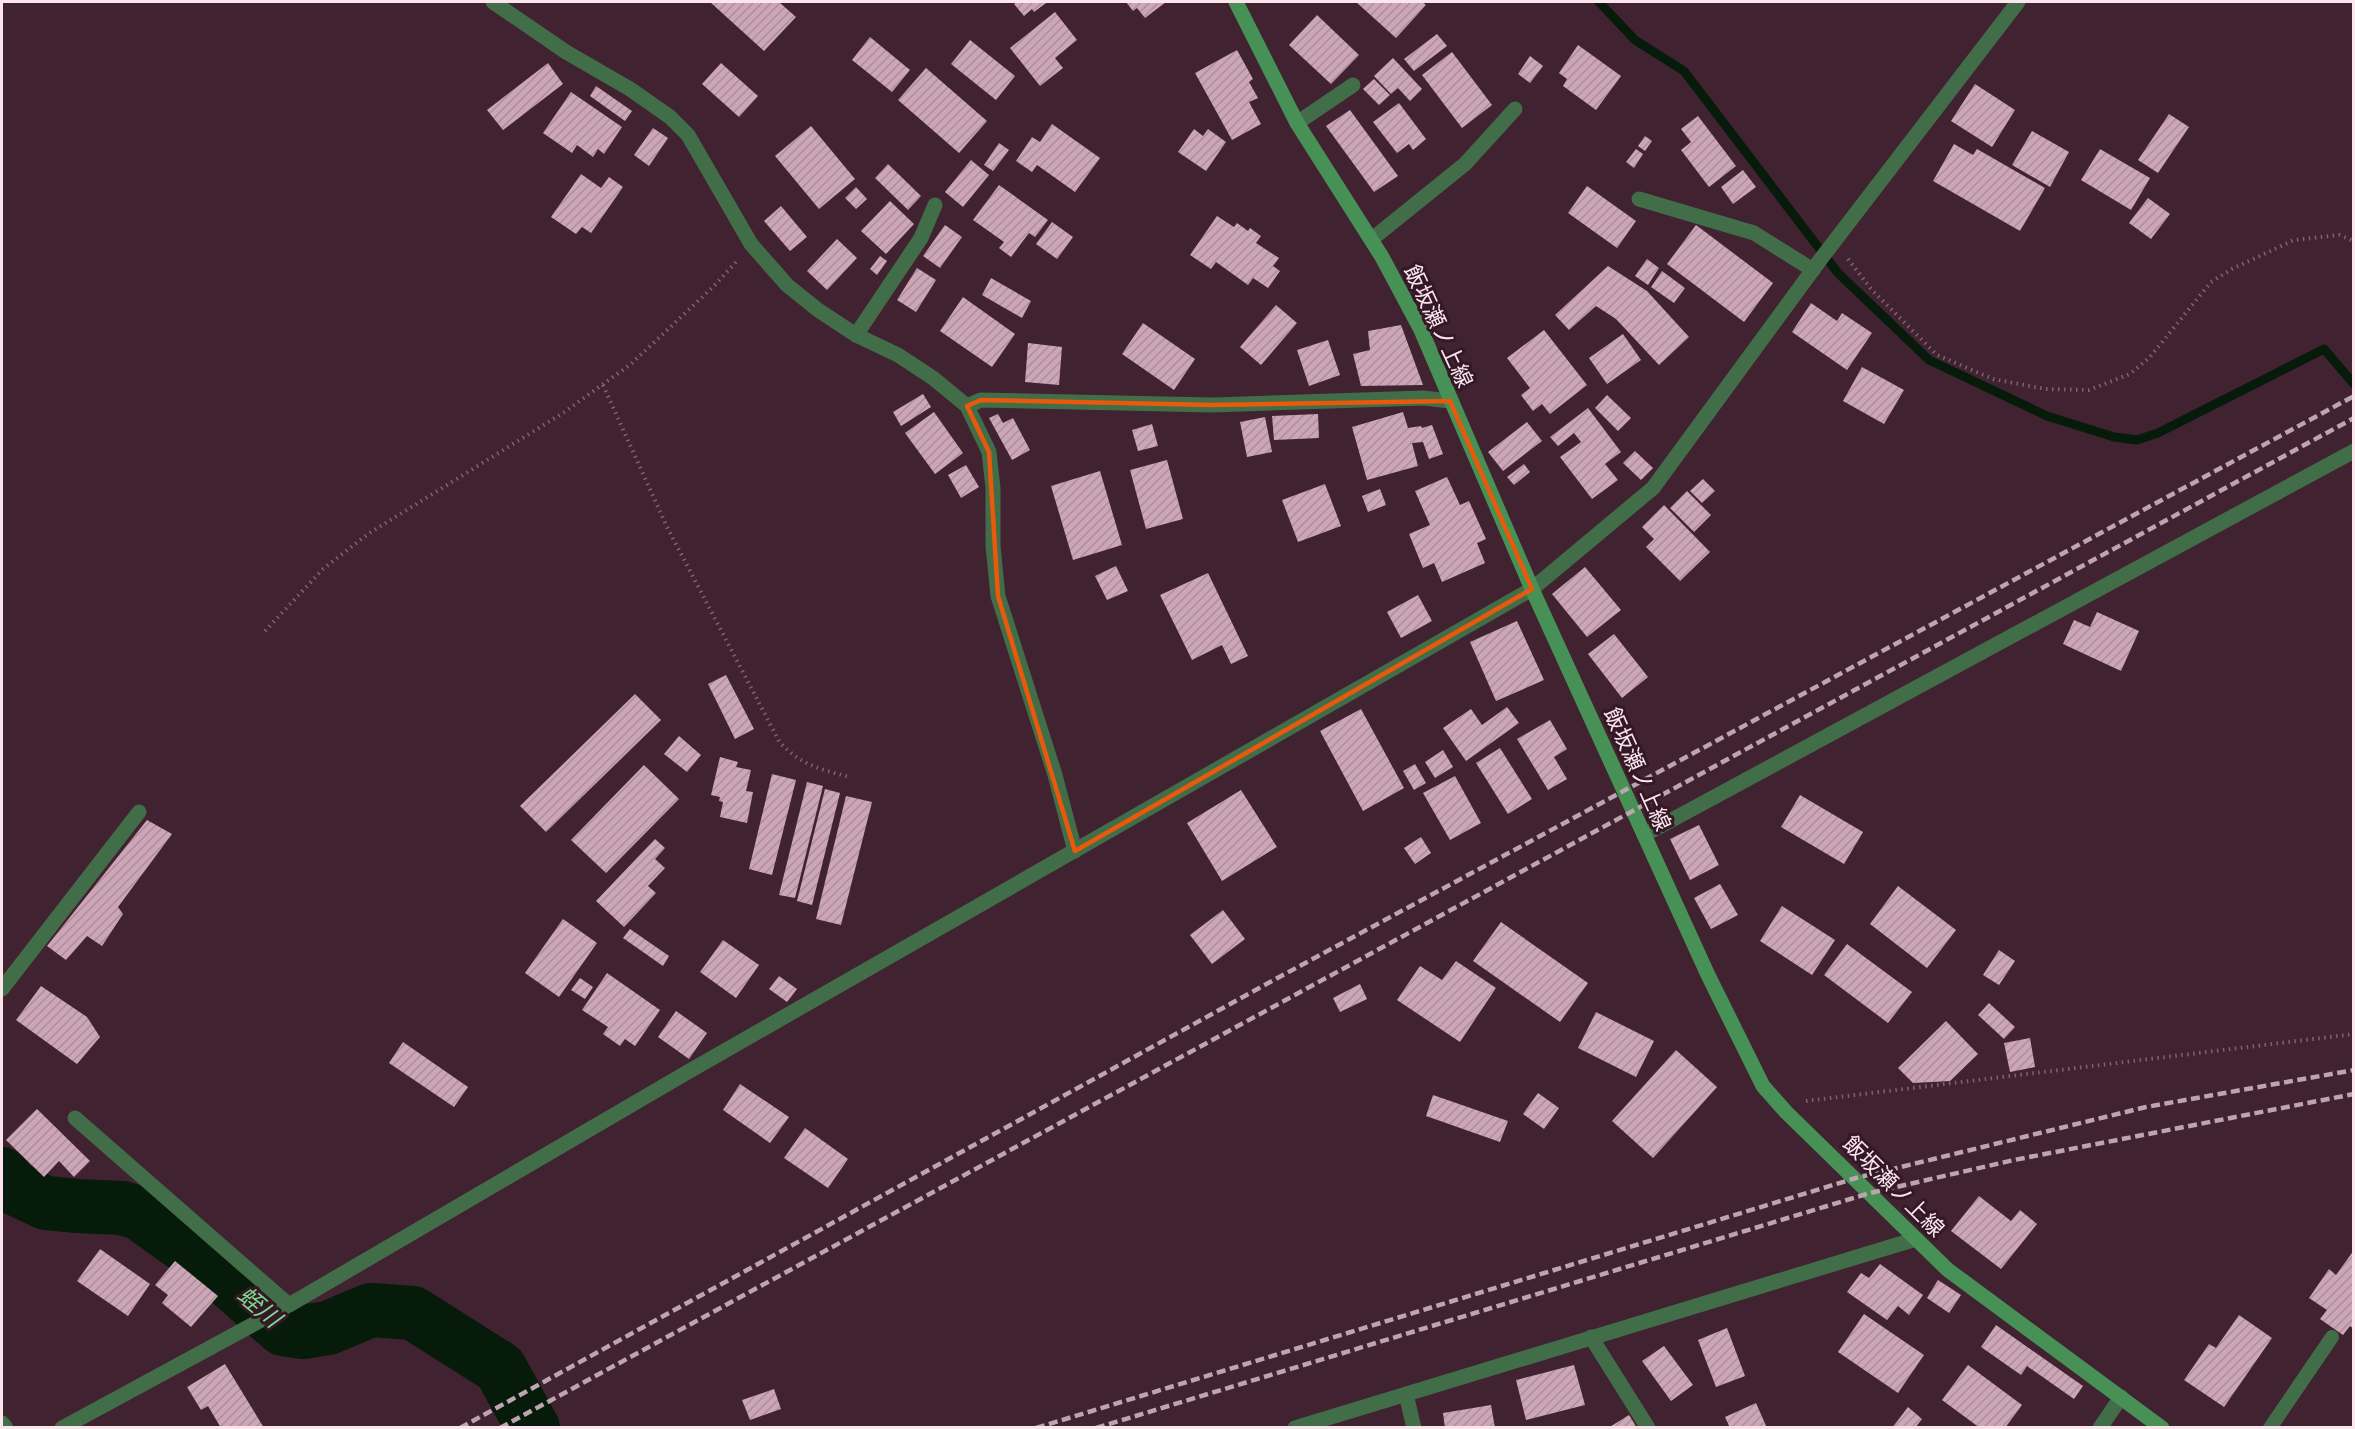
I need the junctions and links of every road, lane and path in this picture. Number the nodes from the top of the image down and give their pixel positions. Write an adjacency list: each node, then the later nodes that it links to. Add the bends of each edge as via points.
1 (493, 2): 11 (street, via 670,117 688,135)
2 (1236, 2): 6 (main road, 飯坂瀬ノ上線)
3 (2018, 2): 12 (street)
4 (1353, 85): 6 (street)
5 (1515, 110): 9 (street, via 1465,164)
6 (1297, 123): 9 (main road, 飯坂瀬ノ上線)
7 (1639, 199): 13 (street, via 1754,233)
8 (935, 205): 14 (street, via 921,238)
9 (1372, 239): 16 (main road, 飯坂瀬ノ上線, via 1421,330)
10 (2354, 242): 12 (path, via 2339,235 2294,240 2232,269 2211,282 2150,357 2130,374 2089,390 2045,389 1993,379 1937,355 1872,290 1843,252)
11 (751, 244): 14 (street, via 787,285); 15 (path, via 697,303)
12 (1831, 247): 13 (street)
13 (1813, 270): 19 (street, via 1653,488)
14 (856, 335): 17 (street, via 898,355)
15 (603, 385): 20 (path, via 368,534 323,569); 21 (path, via 667,527 780,743 812,768)
16 (1450, 401): 17 (street, via 1423,398 1213,405 981,400); 19 (main road, 飯坂瀬ノ上線)
17 (967, 406): 24 (street, via 989,452 998,596)
18 (2354, 451): 23 (street)
19 (1532, 589): 23 (main road, 飯坂瀬ノ上線); 24 (street)
20 (265, 631)
21 (849, 777)
22 (139, 812): 25 (street)
23 (1644, 835): 27 (main road, 飯坂瀬ノ上線, via 1747,1056 1763,1086)
24 (1075, 851): 30 (street)
25 (2, 990)
26 (2354, 1034): 27 (path, via 1807,1101)
27 (1786, 1112): 29 (main road, 飯坂瀬ノ上線)
28 (75, 1118): 30 (street)
29 (1916, 1239): 31 (street); 34 (main road, 飯坂瀬ノ上線, via 1948,1270)
30 (284, 1308): 37 (street)
31 (1591, 1337): 33 (street); 40 (street)
32 (2332, 1337): 43 (lane)
33 (1406, 1394): 38 (street); 39 (street)
34 (2121, 1397): 41 (street); 42 (main road, 飯坂瀬ノ上線)
35 (2, 1424): 36 (street)
36 (6, 1428)
37 (62, 1428)
38 (1295, 1428)
39 (1414, 1428)
40 (1648, 1428)
41 (2100, 1428)
42 (2162, 1428)
43 (2270, 1428)

